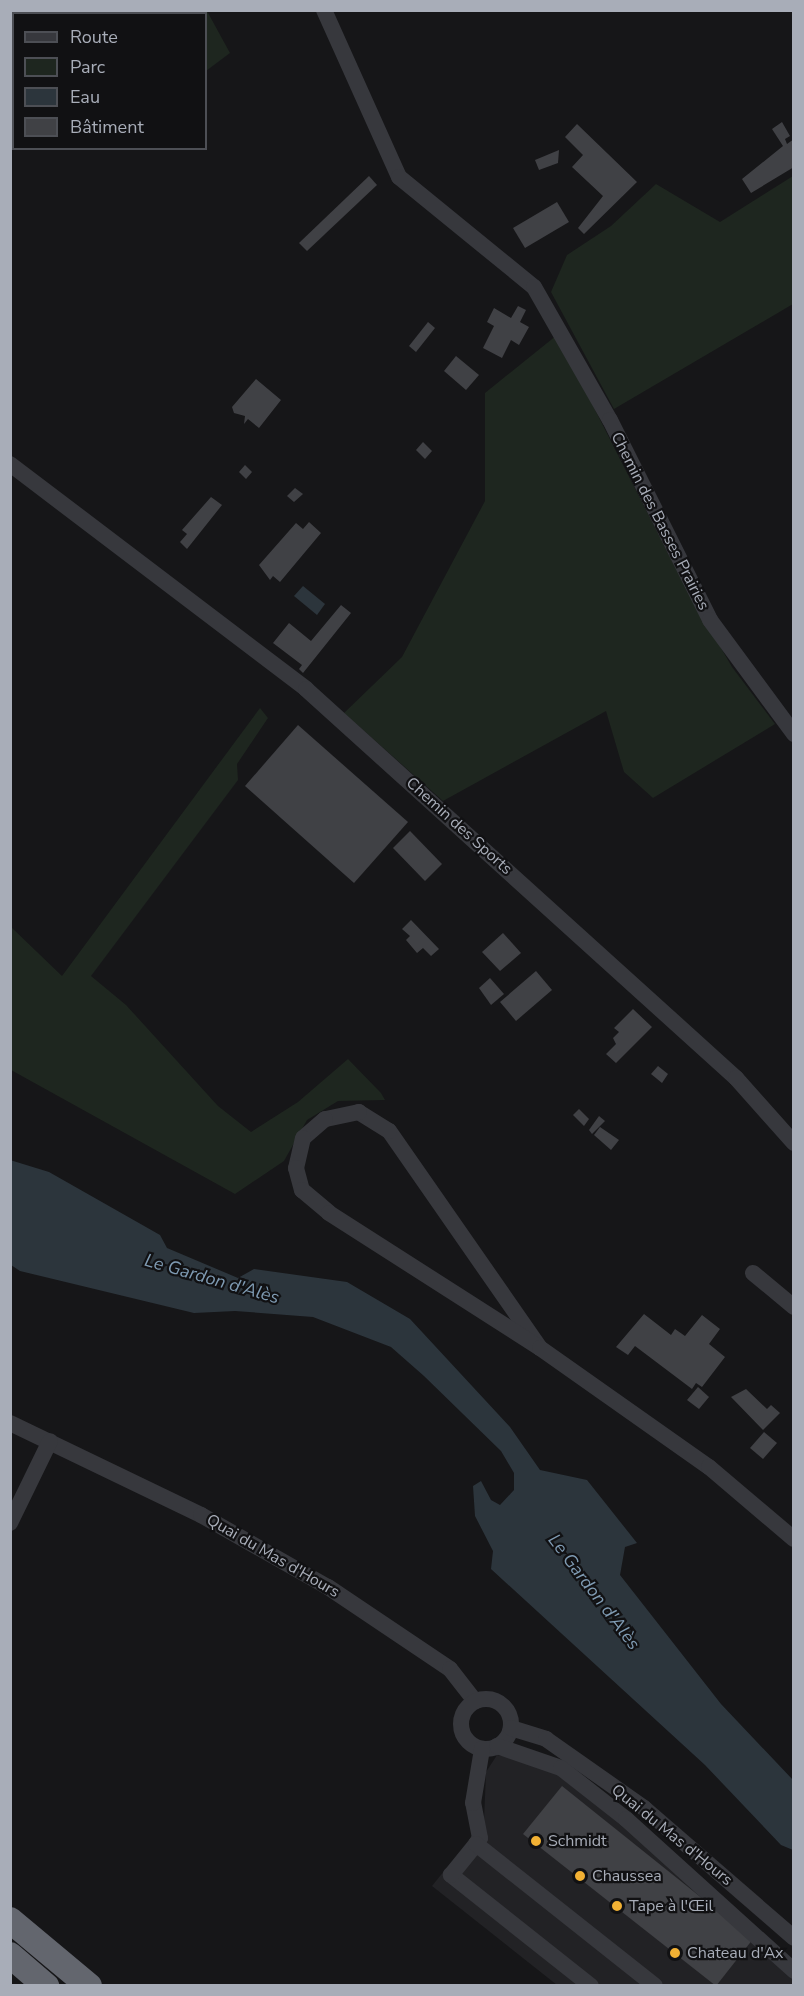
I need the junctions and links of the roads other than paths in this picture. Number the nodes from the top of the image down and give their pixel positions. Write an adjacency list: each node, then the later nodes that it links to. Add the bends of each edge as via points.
1 (324, 10): 3 (street, Chemin des Basses Prairies, via 399,177 534,287 710,620)
2 (10, 464): 4 (street, Chemin des Sports, via 104,531 306,689 736,1078)
3 (794, 734)
4 (794, 1143)
5 (753, 1273): 6 (street)
6 (794, 1307)
7 (540, 1348): 7 (street, via 329,1213 302,1190 296,1168 303,1138 325,1119 359,1112 389,1131); 11 (street, via 709,1467)
8 (10, 1423): 9 (street, Quai du Mas d'Hours)
9 (50, 1441): 10 (street); 12 (street, Quai du Mas d'Hours, via 201,1515 328,1587 450,1669)
10 (10, 1523)
11 (794, 1539)
12 (475, 1701): 13 (street, via 497,1701 508,1712); 14 (street, via 464,1713 461,1728 468,1742)
13 (511, 1728): 14 (street); 17 (street, Quai du Mas d'Hours, via 546,1738 644,1808)
14 (490, 1748): 15 (street, via 474,1803 480,1838); 19 (street, via 561,1768 626,1819)
15 (476, 1844): 22 (street, via 452,1875); 23 (street)
16 (10, 1920): 21 (highway)
17 (794, 1938)
18 (10, 1955): 20 (highway)
19 (790, 1967)
20 (46, 1986)
21 (89, 1986)
22 (591, 1986)
23 (655, 1986)

